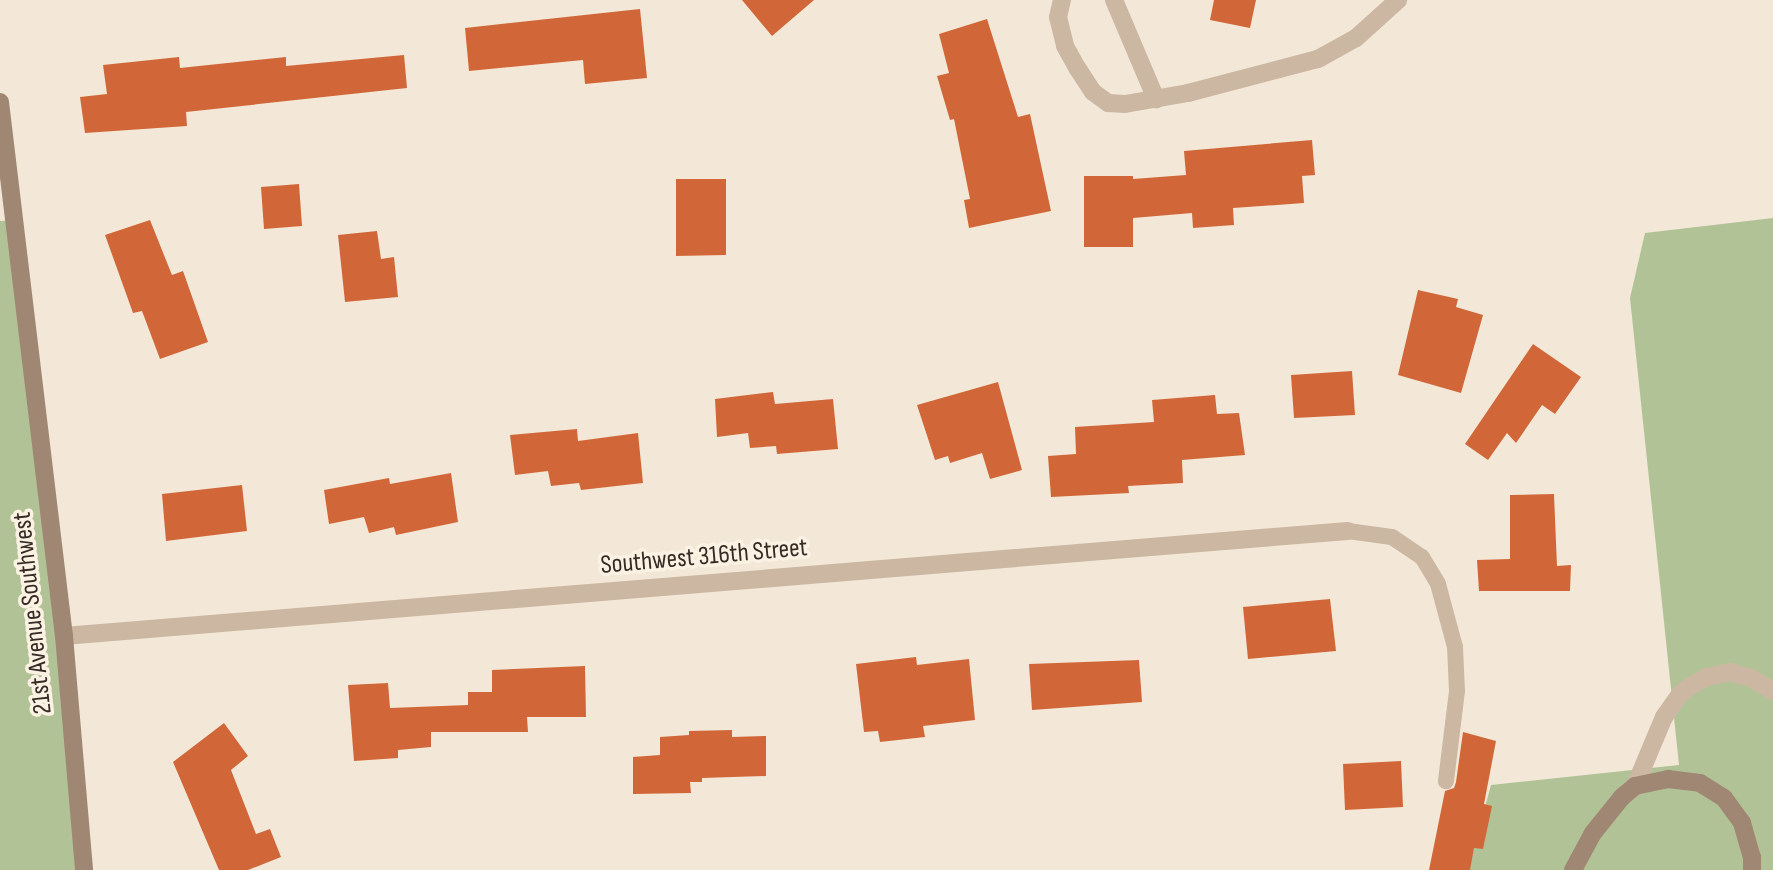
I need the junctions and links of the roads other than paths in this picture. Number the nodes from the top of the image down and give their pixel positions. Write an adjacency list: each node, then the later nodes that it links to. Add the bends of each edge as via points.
1 (1062, 0): 4 (street, via 1058,17 1065,46 1093,92 1108,103)
2 (1114, 0): 4 (street)
3 (1398, 0): 4 (street, via 1356,38 1318,59)
4 (1156, 99)
5 (0, 102): 7 (main road, 21st Avenue Southwest)
6 (1348, 531): 7 (street, Southwest 316th Street); 9 (lane, via 1392,537 1422,557 1438,584 1455,648 1457,691)
7 (64, 636): 11 (main road, 21st Avenue Southwest)
8 (1773, 691): 10 (street, via 1730,672 1692,685 1664,717)
9 (1446, 781)
10 (1635, 786): 12 (main road, via 1606,815); 13 (main road, via 1677,779 1712,788 1742,823)
11 (84, 870)
12 (1573, 870)
13 (1752, 870)

